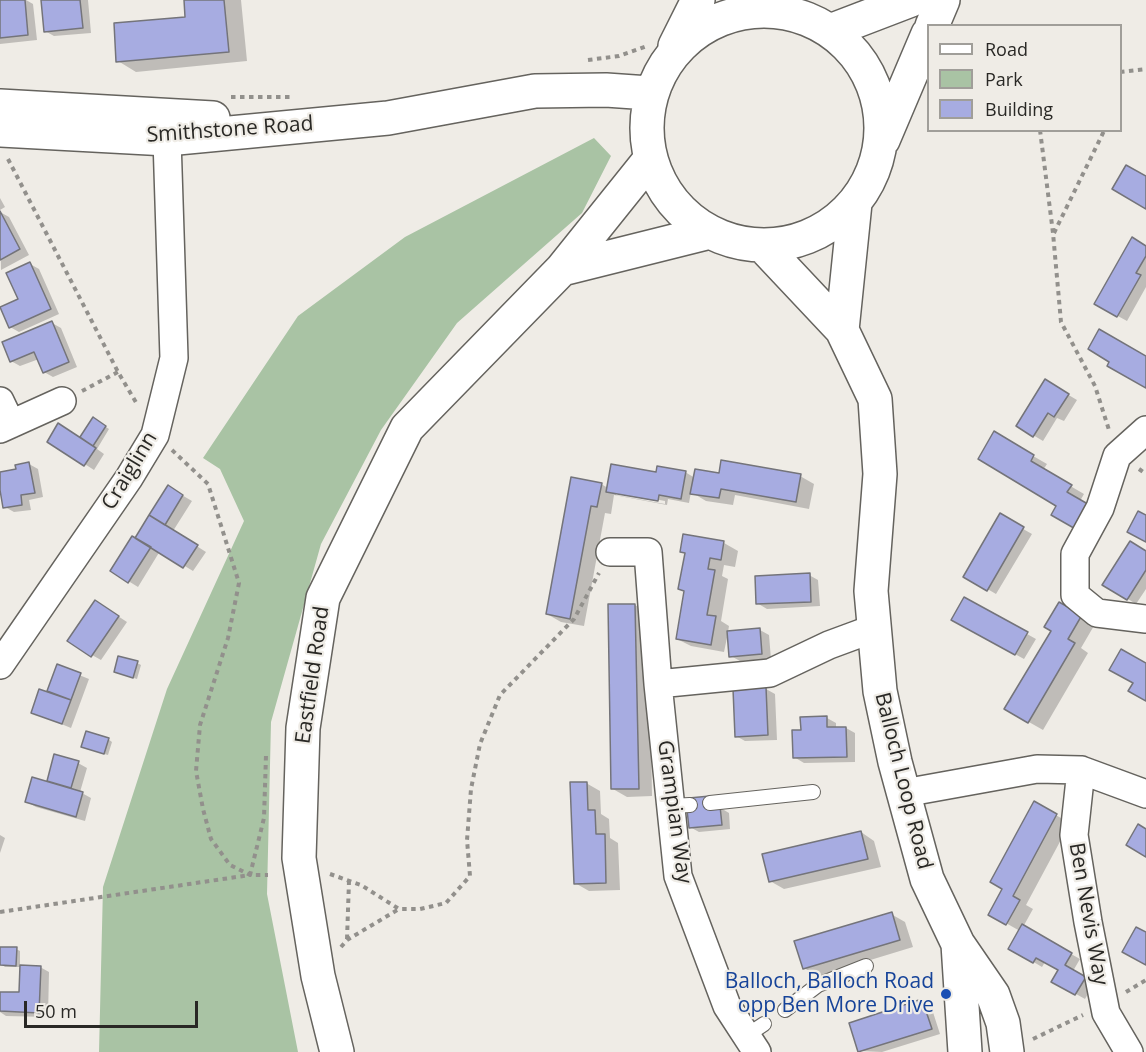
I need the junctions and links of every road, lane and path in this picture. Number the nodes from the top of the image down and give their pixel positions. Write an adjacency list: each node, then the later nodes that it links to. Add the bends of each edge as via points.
1 (698, 0): 8 (street)
2 (911, 0): 6 (street)
3 (943, 0): 5 (street)
4 (786, 7): 6 (street); 8 (street, via 742,13 708,26 677,49)
5 (933, 24)
6 (830, 31): 21 (street, via 855,53 868,72 881,115)
7 (927, 36): 21 (street)
8 (658, 54): 9 (path); 12 (street)
9 (585, 61)
10 (1146, 69): 11 (path)
11 (1122, 72)
12 (649, 93): 16 (street, Smithstone Road, via 535,91); 22 (street)
13 (230, 97): 14 (path)
14 (297, 97)
15 (0, 106): 16 (street, Smithstone Road, via 216,118)
16 (388, 118): 19 (street, Smithstone Road)
17 (1040, 132): 25 (path)
18 (1104, 132): 25 (path)
19 (167, 139): 20 (street, Smithstone Road); 34 (street, Craiglinn, via 174,358)
20 (2, 140): 29 (path)
21 (881, 146): 23 (street, via 874,172)
22 (651, 158): 24 (street, via 663,187 683,212); 27 (street, Eastfield Road)
23 (855, 202): 26 (street, via 830,226 806,238); 28 (street)
24 (710, 232): 26 (street); 27 (street)
25 (1053, 233): 30 (path, via 1061,322)
26 (762, 245): 28 (street, Balloch Loop Road)
27 (562, 268): 55 (street, Eastfield Road, via 407,428 323,598 303,729 299,858)
28 (842, 330): 37 (street, Balloch Loop Road, via 875,399 880,474 871,591)
29 (118, 372): 31 (path); 34 (path)
30 (1095, 386)
31 (62, 401): 32 (street)
32 (4, 418)
33 (1146, 430): 36 (street, via 1117,456 1100,508 1075,554 1075,595 1097,613)
34 (155, 435): 38 (street, Craiglinn); 48 (path, via 208,484 239,583 228,638 200,725 196,771 212,839 230,865)
35 (610, 552): 39 (street, Grampian Way, via 648,552); 50 (path, via 574,619 500,695 480,744 471,789 467,840 470,876 446,903)
36 (1146, 619)
37 (875, 628): 39 (street, via 770,673); 43 (street, Balloch Loop Road, via 880,691)
38 (0, 665)
39 (658, 684): 59 (street, Grampian Way, via 680,806 678,876 727,1006)
40 (266, 755): 48 (path, via 264,818)
41 (1081, 770): 43 (street, via 1037,769); 44 (street); 57 (street, Ben Nevis Way, via 1074,835)
42 (813, 792): 45 (lane)
43 (903, 793): 53 (street, Balloch Loop Road, via 927,879)
44 (1146, 794)
45 (710, 803)
46 (268, 874): 48 (path)
47 (330, 874): 49 (path)
48 (250, 875): 51 (path)
49 (349, 881): 50 (path); 52 (path)
50 (399, 909): 52 (path)
51 (0, 912)
52 (347, 940): 55 (path)
53 (958, 944): 60 (street, Balloch Loop Road, via 993,994); 62 (street, Balloch Loop Road)
54 (866, 966): 58 (lane, via 818,985)
55 (318, 976): 61 (street, Eastfield Road)
56 (1146, 980): 57 (path)
57 (1104, 1005): 60 (path); 63 (street, Ben Nevis Way)
58 (785, 1010)
59 (756, 1037)
60 (1007, 1051)
61 (337, 1052)
62 (965, 1052)
63 (1129, 1052)

